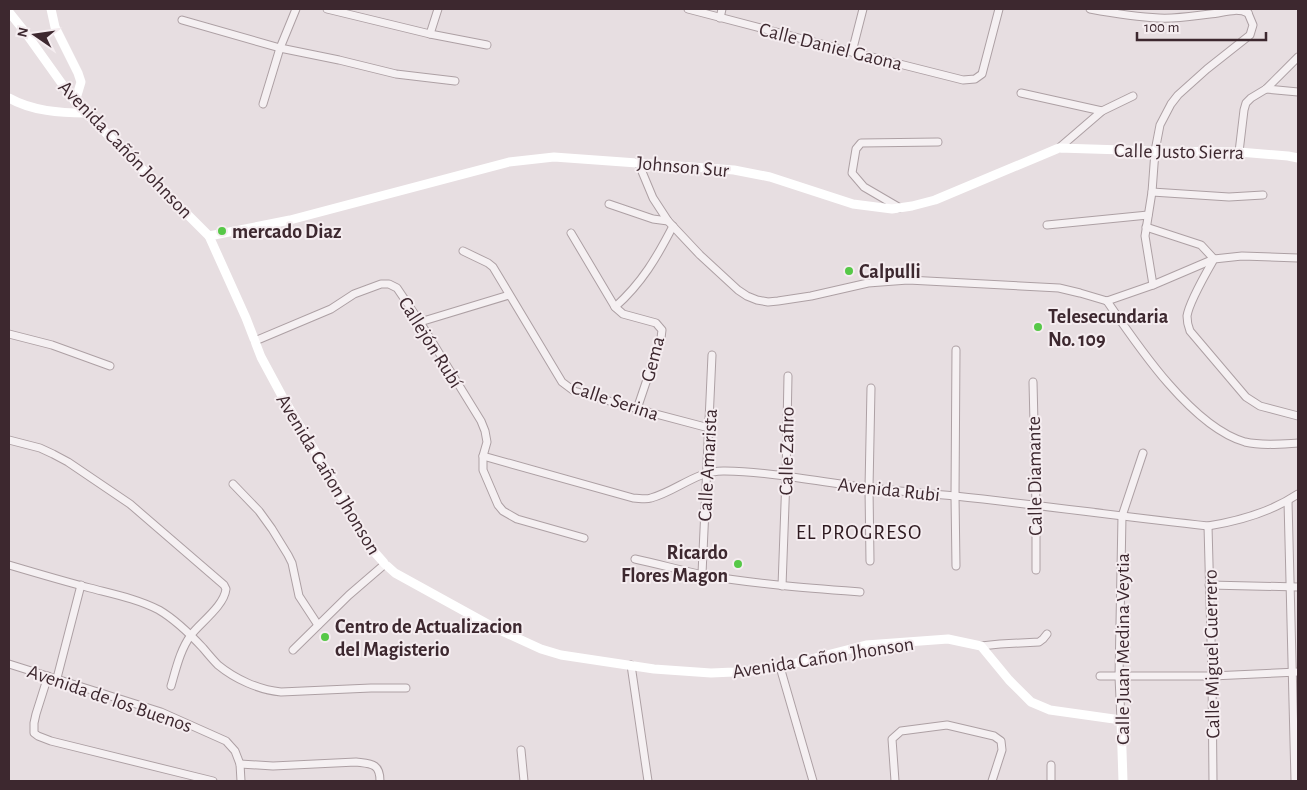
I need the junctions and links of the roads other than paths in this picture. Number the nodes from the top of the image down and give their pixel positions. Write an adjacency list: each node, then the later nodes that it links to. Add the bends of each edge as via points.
1 (51, 9): 26 (main road, via 55,27 81,82)
2 (296, 9): 17 (street)
3 (327, 9): 15 (street)
4 (438, 9): 15 (street)
5 (688, 9): 13 (street, Calle Daniel Gaona)
6 (722, 9): 13 (street)
7 (863, 9): 18 (street)
8 (999, 9): 18 (street, Calle Daniel Gaona, via 982,74 975,79 963,80)
9 (1090, 9): 10 (street, via 1160,18)
10 (1212, 11): 11 (street)
11 (1250, 11): 32 (street, via 1253,25 1250,35 1178,94 1160,125)
12 (9, 12): 26 (main road, Avenida Cañón Johnson)
13 (720, 18): 18 (street, Calle Daniel Gaona)
14 (182, 20): 17 (street)
15 (430, 34): 16 (street)
16 (487, 45)
17 (280, 48): 20 (street, via 396,74); 27 (street)
18 (852, 52)
19 (1298, 58): 21 (street)
20 (455, 81)
21 (1266, 89): 22 (street); 33 (street, via 1246,103)
22 (1298, 92)
23 (1021, 93): 28 (street)
24 (1133, 96): 28 (street, Johnson Sur)
25 (9, 98): 29 (main road, via 35,108)
26 (76, 102): 29 (main road, Avenida Cañón Johnson)
27 (263, 104)
28 (1102, 111): 31 (street, Johnson Sur)
29 (86, 114): 45 (main road, Avenida Cañón Johnson)
30 (938, 142): 39 (street, via 861,143 856,149 852,173 864,188)
31 (1058, 148): 32 (main road, Calle Justo Sierra); 39 (main road, Johnson Sur, via 935,200)
32 (1155, 151): 33 (main road, Calle Justo Sierra); 36 (street)
33 (1239, 152): 34 (main road, Calle Justo Sierra)
34 (1298, 158)
35 (638, 162): 39 (main road, Johnson Sur, via 770,176 852,204); 41 (street, via 653,198); 45 (main road, Johnson Sur, via 554,157 509,162 290,220)
36 (1152, 192): 37 (street, via 1229,197); 40 (street)
37 (1263, 195)
38 (608, 204): 41 (street)
39 (900, 208)
40 (1148, 215): 42 (street); 43 (street)
41 (671, 223): 51 (street, via 700,256 738,290 768,302 868,283 908,280 1059,288); 52 (street, via 654,262)
42 (1047, 225)
43 (1146, 227): 48 (street, via 1201,245); 49 (street)
44 (571, 233): 52 (street)
45 (209, 236): 55 (main road, Avenida Cañon Jhonson)
46 (463, 251): 50 (street, Calle Serina, via 488,263)
47 (1298, 258): 48 (street, via 1242,256)
48 (1214, 259): 49 (street); 63 (street, via 1189,309 1190,331 1246,397 1260,406)
49 (1153, 285): 51 (street)
50 (509, 295): 53 (street); 62 (street, Calle Serina, via 562,382 574,391)
51 (1107, 301): 66 (street, via 1142,351 1200,416 1244,442)
52 (615, 307): 62 (street, Gema, via 624,314 656,323 662,330)
53 (420, 322): 55 (street, Callejón Rubí, via 397,288 381,284); 68 (street, Callejón Rubí, via 481,421 487,442)
54 (9, 334): 58 (street, via 52,345)
55 (255, 341): 82 (main road, Avenida Cañon Jhonson, via 282,396 370,547)
56 (956, 350): 74 (street)
57 (712, 355): 64 (street, Calle Amarista)
58 (110, 366)
59 (788, 376): 70 (street, Calle Zafiro)
60 (1033, 382): 76 (street, Calle Diamante)
61 (871, 388): 72 (street)
62 (637, 409): 64 (street, Calle Serina)
63 (1298, 416)
64 (709, 428): 69 (street, Calle Amarista)
65 (9, 440): 94 (street, via 40,448 68,462 122,499 219,579 226,592)
66 (1298, 443)
67 (1143, 453): 77 (street, Calle Juan Medina Veytia)
68 (483, 456): 69 (street, Avenida Rubi, via 642,499 661,494); 79 (street, Callejón Rubí, via 483,470 503,511 517,519)
69 (706, 473): 70 (street, Avenida Rubi, via 725,471); 86 (street, Calle Amarista)
70 (786, 477): 72 (street, Avenida Rubi); 89 (street, Calle Zafiro)
71 (233, 484): 92 (street, via 259,511 288,555 299,596)
72 (869, 488): 74 (street, Avenida Rubi); 81 (street)
73 (1298, 494): 75 (street, Avenida Rubi)
74 (955, 496): 76 (street, Avenida Rubi); 84 (street)
75 (1288, 501): 78 (street, Avenida Rubi, via 1251,517); 90 (street)
76 (1036, 506): 77 (street, Avenida Rubi); 85 (street, Calle Diamante)
77 (1122, 516): 78 (street, Avenida Rubi); 104 (street, Calle Juan Medina Veytia)
78 (1208, 526): 88 (street, Calle Miguel Guerrero)
79 (584, 538)
80 (635, 559): 86 (street)
81 (870, 561)
82 (385, 564): 92 (street); 98 (main road, Avenida Cañon Jhonson, via 395,573 541,650)
83 (9, 565): 87 (street)
84 (956, 566)
85 (1036, 570)
86 (702, 574): 89 (street)
87 (81, 585): 94 (street, via 136,600 159,610); 105 (street)
88 (1209, 585): 90 (street); 103 (street, Calle Miguel Guerrero)
89 (782, 586): 91 (street)
90 (1294, 587): 100 (street)
91 (860, 592)
92 (318, 625): 96 (street)
93 (1047, 634): 95 (street, via 1039,642)
94 (191, 635): 106 (street, via 179,657); 107 (street, via 226,671 268,690)
95 (981, 646): 99 (main road, Avenida Cañon Jhonson, via 948,639 866,645); 108 (main road, via 1031,702 1050,710)
96 (293, 650)
97 (9, 664): 101 (street, Avenida de los Buenos)
98 (631, 665): 99 (main road, Avenida Cañon Jhonson, via 711,673); 116 (street)
99 (780, 667): 117 (street)
100 (1295, 672): 103 (street); 123 (street)
101 (48, 676): 105 (street, Avenida de los Buenos); 112 (street, via 34,722 34,733 38,736)
102 (1100, 676): 104 (street)
103 (1212, 676): 104 (street); 122 (street, Calle Miguel Guerrero)
104 (1119, 677): 108 (street, Calle Juan Medina Veytia)
105 (57, 678): 110 (street, Avenida de los Buenos, via 161,712 226,741)
106 (171, 686)
107 (406, 688)
108 (1121, 720): 121 (main road, Calle Juan Medina Veytia)
109 (521, 750): 115 (street)
110 (240, 764): 113 (street); 114 (street, via 273,766 356,762 375,765)
111 (1050, 765): 120 (street)
112 (214, 781)
113 (241, 781)
114 (380, 781)
115 (524, 781)
116 (648, 781)
117 (813, 781)
118 (895, 781): 119 (street, via 892,739 901,731 946,725 994,736 1001,741 1002,750)
119 (992, 781)
120 (1051, 781)
121 (1123, 781)
122 (1213, 781)
123 (1295, 781)

